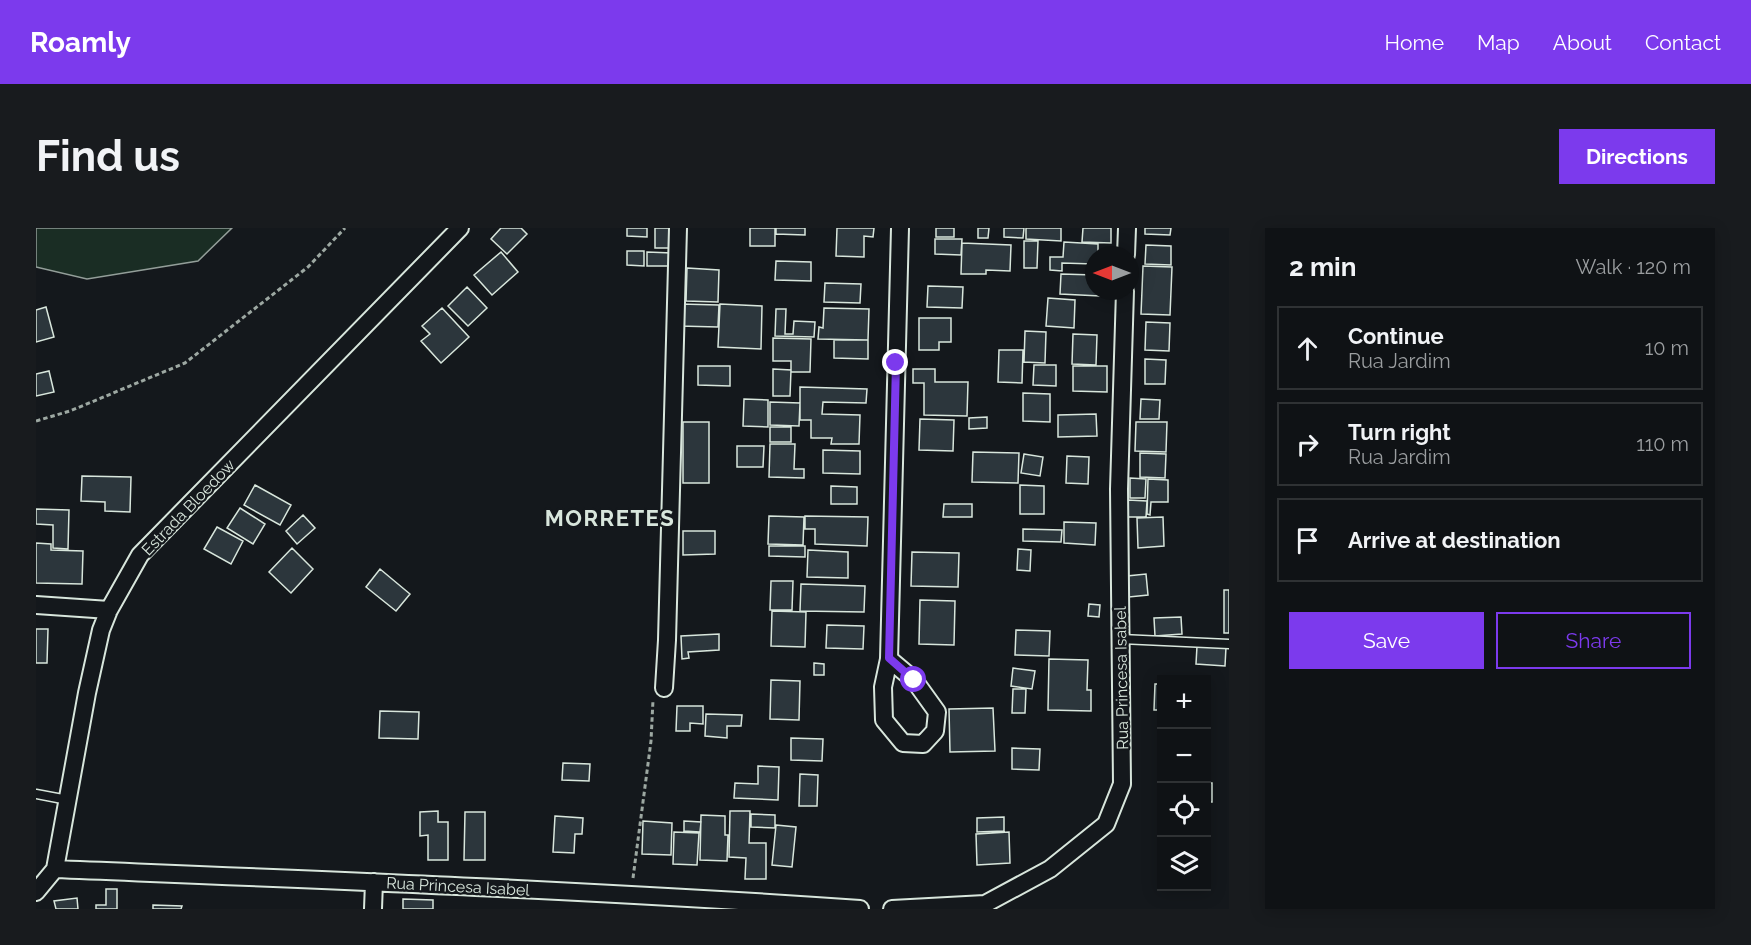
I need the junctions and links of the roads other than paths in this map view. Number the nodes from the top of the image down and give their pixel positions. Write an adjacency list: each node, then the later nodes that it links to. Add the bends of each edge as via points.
1 (460, 228): 8 (street, Estrada Bloedow, via 140,555)
2 (678, 228): 12 (street)
3 (900, 228): 11 (street)
4 (1127, 228): 5 (street)
5 (1126, 246)
6 (1125, 300): 9 (street, Rua Princesa Isabel, via 1119,489)
7 (36, 605): 8 (street)
8 (110, 609): 14 (street, Estrada Bloedow, via 101,630 87,693)
9 (1121, 639): 10 (lane); 21 (street, Rua Princesa Isabel, via 1122,784 1106,824 1050,868 985,904)
10 (1229, 644)
11 (889, 658): 11 (street, via 883,687 884,720 903,743 923,744 935,730 937,712 914,680)
12 (664, 688)
13 (36, 794): 14 (lane)
14 (68, 800): 15 (street, Estrada Bloedow)
15 (55, 869): 16 (street, Rua Princesa Isabel); 17 (street, Estrada Bloedow)
16 (374, 882): 18 (street, Rua Princesa Isabel, via 631,895); 19 (street)
17 (36, 892)
18 (739, 905): 20 (street, Rua Princesa Isabel)
19 (373, 909)
20 (860, 909)
21 (892, 909)

